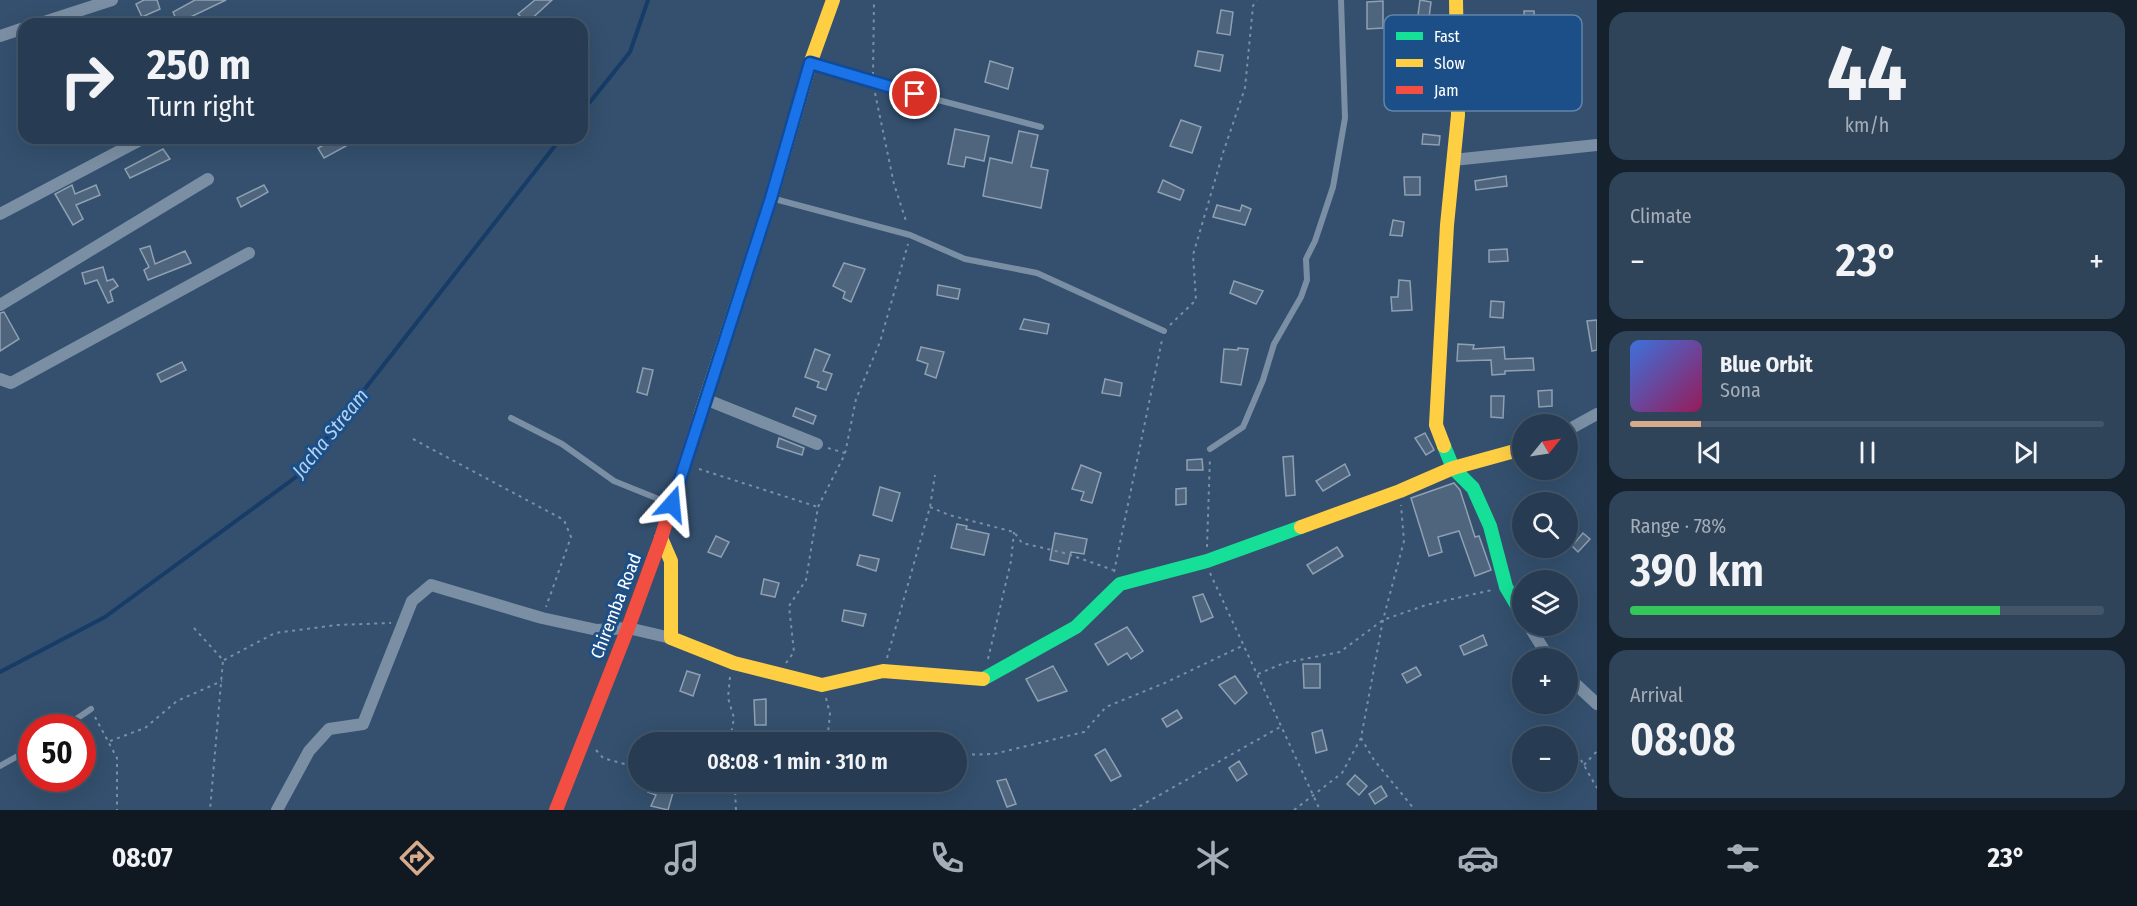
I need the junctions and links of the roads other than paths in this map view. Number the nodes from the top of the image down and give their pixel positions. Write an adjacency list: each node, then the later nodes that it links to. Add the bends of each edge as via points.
1 (112, 0): 6 (street)
2 (833, 0): 9 (street, Chiremba Road)
3 (1341, 0): 27 (lane, via 1345,118 1333,187 1306,259 1307,280 1275,344 1243,427)
4 (1456, 0): 5 (street)
5 (1456, 15)
6 (56, 18)
7 (18, 30): 8 (street)
8 (0, 36)
9 (810, 63): 11 (lane); 16 (street, Chiremba Road)
10 (1458, 111): 14 (street)
11 (1041, 127)
12 (133, 144): 17 (street)
13 (1597, 145): 14 (street)
14 (1454, 160): 29 (street, via 1436,425)
15 (208, 179): 19 (street)
16 (771, 198): 20 (lane, via 910,235 964,259 1037,273); 22 (street, Chiremba Road)
17 (0, 214)
18 (249, 253): 21 (street, via 11,383)
19 (0, 305)
20 (1164, 331)
21 (0, 379)
22 (705, 399): 26 (street); 30 (street, Chiremba Road)
23 (1597, 414): 25 (street)
24 (511, 418): 30 (lane, via 562,444 614,481)
25 (1578, 424)
26 (816, 444)
27 (1210, 448)
28 (1512, 451): 29 (street)
29 (1453, 468): 32 (street, via 1473,488 1490,526); 34 (street, via 1207,561 1120,584 1076,627 983,680 883,671 822,685 734,663)
30 (672, 504): 31 (street, Chiremba Road)
31 (661, 538): 33 (street, Chiremba Road); 34 (street, via 671,561)
32 (1512, 596)
33 (628, 628): 34 (street); 41 (street, via 597,630 542,618 431,585 412,601 363,724 329,729 309,751); 42 (street, Chiremba Road)
34 (671, 638)
35 (1578, 686): 36 (street)
36 (1597, 704)
37 (91, 709): 38 (lane)
38 (84, 714)
39 (18, 756): 40 (lane)
40 (0, 766)
41 (277, 810)
42 (556, 810)

